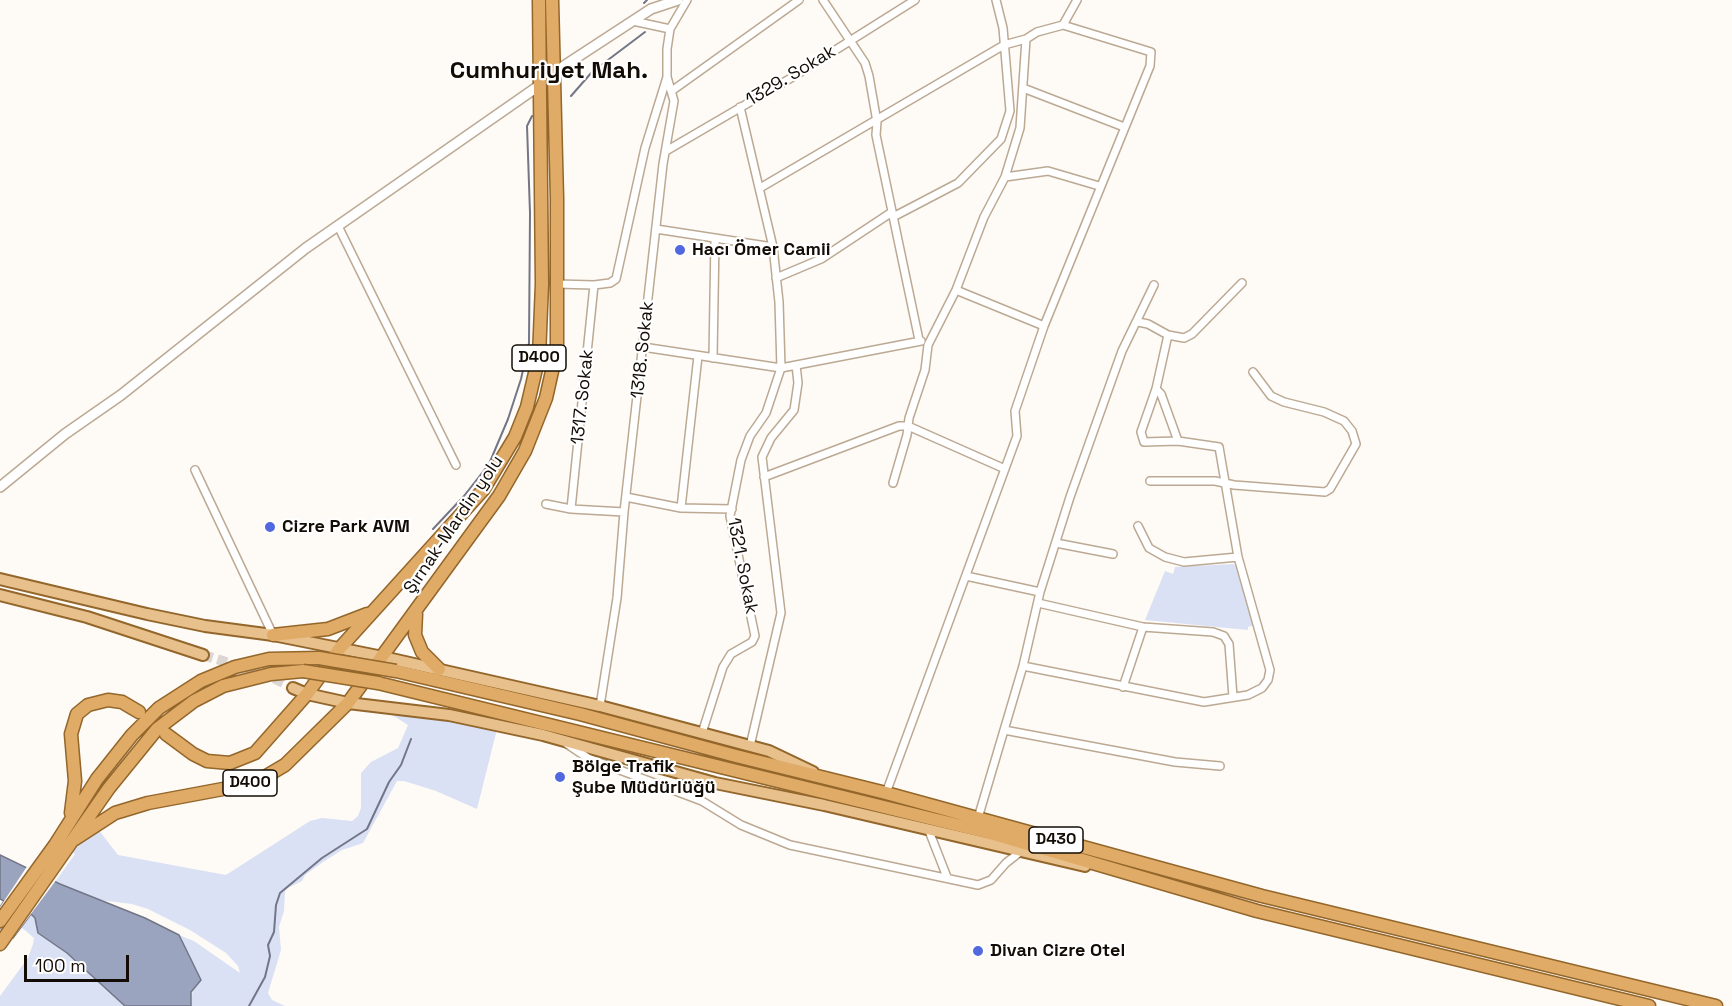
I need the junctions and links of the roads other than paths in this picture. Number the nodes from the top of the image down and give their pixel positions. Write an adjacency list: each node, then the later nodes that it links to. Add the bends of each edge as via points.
1 (539, 0): 18 (highway, Şırnak-Mardin yolu / D400)
2 (552, 0): 16 (highway, Şırnak-Mardin yolu / D400)
3 (674, 0): 10 (street)
4 (687, 0): 12 (street, 1318. Sokak)
5 (799, 0): 20 (street)
6 (823, 0): 14 (street)
7 (915, 0): 14 (street, 1329. Sokak)
8 (996, 0): 15 (street)
9 (1077, 0): 11 (street)
10 (633, 21): 12 (street); 16 (street)
11 (1063, 25): 13 (street); 23 (street, via 1151,52 1150,66)
12 (670, 29): 17 (street, 1318. Sokak)
13 (1026, 39): 15 (street); 19 (street)
14 (850, 40): 21 (street, 1329. Sokak); 22 (street, via 869,76)
15 (1004, 45): 22 (street); 28 (street, via 1010,111 1001,139 958,183)
16 (553, 74): 35 (highway, Şırnak-Mardin yolu / D400)
17 (667, 77): 20 (street, 1318. Sokak); 36 (street, via 645,148 615,279)
18 (540, 85): 29 (street); 76 (highway, Şırnak-Mardin yolu / D400, via 540,346 527,407 508,450 483,490)
19 (1023, 88): 23 (street); 25 (street, via 1020,128)
20 (673, 90): 24 (street, 1318. Sokak)
21 (740, 107): 24 (street, 1329. Sokak); 27 (street, 1321. Sokak)
22 (877, 122): 27 (street); 28 (street, via 876,135)
23 (1124, 127): 26 (street)
24 (666, 151): 30 (street, 1318. Sokak)
25 (1005, 177): 26 (street, via 1048,171); 38 (street, via 984,217)
26 (1100, 186): 40 (street)
27 (760, 188): 32 (street, 1321. Sokak)
28 (893, 215): 33 (street, via 821,259); 42 (street)
29 (338, 226): 53 (street); 60 (street)
30 (656, 229): 31 (street); 44 (street, 1318. Sokak)
31 (715, 239): 32 (street); 46 (street)
32 (773, 247): 33 (street, 1321. Sokak)
33 (776, 278): 48 (street, 1321. Sokak)
34 (1242, 283): 41 (street, via 1192,334 1184,338)
35 (557, 284): 36 (street); 77 (highway, Şırnak-Mardin yolu / D400, via 557,349 546,398 525,451 499,496)
36 (594, 285): 64 (street, 1317. Sokak)
37 (1154, 285): 39 (street)
38 (956, 290): 40 (street); 43 (street)
39 (1138, 322): 41 (street); 68 (street, via 1122,351)
40 (1044, 326): 54 (street, via 1015,411 1017,436)
41 (1168, 335): 50 (street)
42 (919, 340): 43 (street); 47 (street)
43 (928, 345): 51 (street, via 925,370)
44 (643, 347): 45 (street); 61 (street, 1318. Sokak)
45 (698, 356): 46 (street); 63 (street)
46 (713, 358): 48 (street)
47 (796, 365): 48 (street); 56 (street, via 794,410 765,450)
48 (781, 368): 65 (street, 1321. Sokak, via 766,413 750,436 741,460)
49 (1253, 372): 59 (street, via 1271,396 1344,421 1356,444 1325,492)
50 (1156, 389): 52 (street); 52 (street, via 1141,432 1144,442)
51 (908, 426): 54 (street); 56 (street, via 899,426); 58 (street)
52 (1178, 441): 59 (street, via 1219,447)
53 (456, 465)
54 (1005, 469): 71 (street)
55 (195, 470): 79 (street)
56 (764, 477): 96 (street, via 781,613)
57 (1150, 481): 59 (street)
58 (893, 483)
59 (1224, 483): 70 (street)
60 (0, 487)
61 (626, 497): 63 (street); 66 (street, 1318. Sokak)
62 (546, 504): 64 (street)
63 (681, 508): 65 (street)
64 (571, 509): 66 (street)
65 (732, 509): 93 (street, 1321. Sokak, via 738,565 755,636 731,654 723,667)
66 (624, 512): 90 (street, 1318. Sokak)
67 (1138, 526): 70 (street, via 1149,548 1165,557 1184,562)
68 (1056, 543): 69 (street); 73 (street)
69 (1113, 554)
70 (1238, 557): 88 (street, via 1270,670 1262,688)
71 (966, 576): 73 (street); 99 (street)
72 (0, 579): 79 (main road, via 147,614)
73 (1040, 592): 75 (street)
74 (0, 596): 81 (main road, via 87,617)
75 (1038, 603): 78 (street); 83 (street)
76 (375, 609): 79 (highway, via 328,629); 80 (highway, Şırnak-Mardin yolu / D400)
77 (416, 613): 82 (highway, Şırnak-Mardin yolu / D400); 84 (highway, via 417,642 428,660)
78 (1143, 627): 85 (street); 88 (street, via 1224,636 1229,644)
79 (273, 634): 80 (main road)
80 (340, 648): 82 (main road); 87 (highway, Şırnak-Mardin yolu / D400)
81 (203, 655)
82 (383, 657): 84 (main road); 89 (highway, Şırnak-Mardin yolu / D400)
83 (1023, 666): 85 (street); 92 (street)
84 (440, 669): 90 (main road)
85 (1124, 687): 88 (street, via 1204,702)
86 (293, 688): 87 (main road)
87 (306, 694): 89 (main road); 94 (highway, Şırnak-Mardin yolu / D400, via 262,746 237,761 200,759)
88 (1233, 697)
89 (348, 703): 95 (main road, via 449,715); 103 (highway, Şırnak-Mardin yolu / D400, via 295,757 273,773 224,790 115,813)
90 (600, 706): 93 (main road)
91 (139, 711): 101 (highway, via 123,702 108,700 88,705 74,720 70,734 75,781)
92 (1004, 730): 97 (street, via 1175,762); 100 (street)
93 (702, 733): 96 (main road)
94 (166, 734)
95 (562, 740): 102 (main road, via 715,783); 106 (street, via 588,758 702,801 781,843)
96 (750, 746): 98 (main road)
97 (1220, 766)
98 (825, 777): 99 (highway, D430); 101 (highway, D430, bridge, via 396,671 319,658 269,659 235,667 173,698 132,735)
99 (886, 793): 100 (highway, D430)
100 (978, 818): 110 (highway, D430, via 1262,896)
101 (69, 821): 107 (highway)
102 (930, 831): 104 (main road); 106 (street)
103 (75, 839): 105 (highway, D430, bridge, via 126,764 157,729 181,710 207,694 241,681 303,671 378,683 978,830); 108 (highway)
104 (1020, 852): 105 (main road); 106 (street, via 992,880 978,885)
105 (1128, 874): 109 (highway, D430, via 1257,911)
106 (947, 877)
107 (0, 921)
108 (0, 944)
109 (1649, 1006)
110 (1716, 1006)

